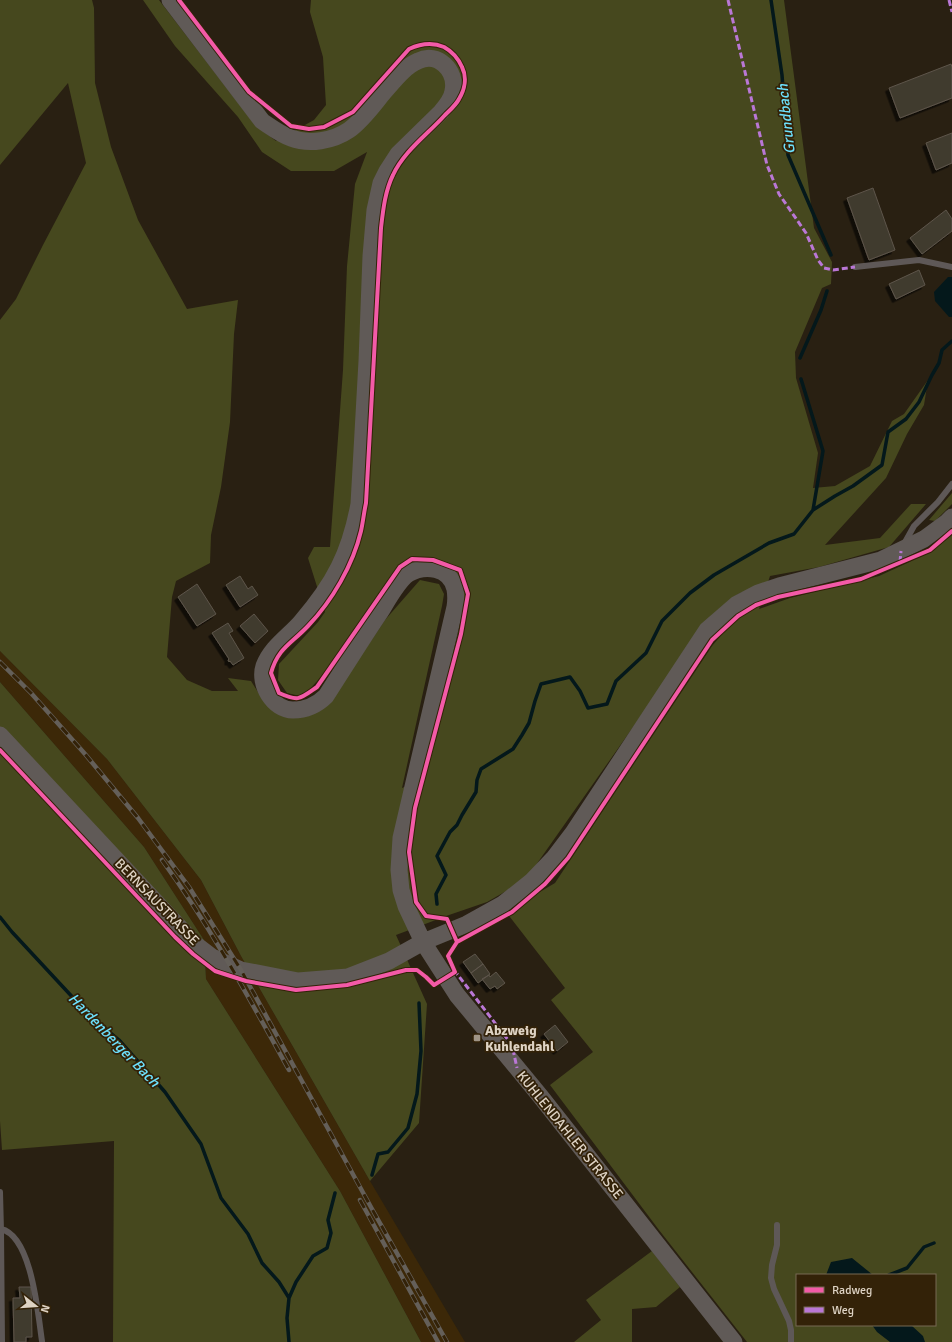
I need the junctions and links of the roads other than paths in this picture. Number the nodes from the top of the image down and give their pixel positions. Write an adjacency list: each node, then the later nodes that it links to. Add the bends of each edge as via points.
1 (170, 0): 8 (main road, KUHLENDAHLER STRASSE, via 262,121 281,134 301,141 330,138 349,130 395,79 418,60 433,59 441,62 450,70 453,78 453,92 447,104 398,154 387,171 381,183 375,210 370,256 359,504 355,525 341,565 313,608 268,657 262,680 275,702 283,707 292,710 311,707 326,696 406,575 417,569 439,570 455,588 455,607 401,838 401,890)
2 (855, 267): 3 (lane, via 919,260)
3 (952, 267)
4 (952, 484): 6 (lane, via 914,526)
5 (952, 517): 6 (main road, BERNSAUSTRASSE, via 924,539)
6 (901, 550): 8 (main road, BERNSAUSTRASSE, via 881,560 758,593 727,612 707,630 554,858 532,881 503,904 467,924)
7 (0, 735): 8 (main road, BERNSAUSTRASSE, via 195,944 230,966 298,981 348,978 389,961)
8 (423, 942): 14 (main road, KUHLENDAHLER STRASSE, via 457,996 541,1097)
9 (0, 1192): 11 (lane)
10 (777, 1225): 15 (lane, via 772,1284 792,1330)
11 (1, 1229): 12 (lane, via 9,1231 16,1239 34,1282); 13 (lane)
12 (42, 1341)
13 (2, 1342)
14 (734, 1342)
15 (791, 1342)

